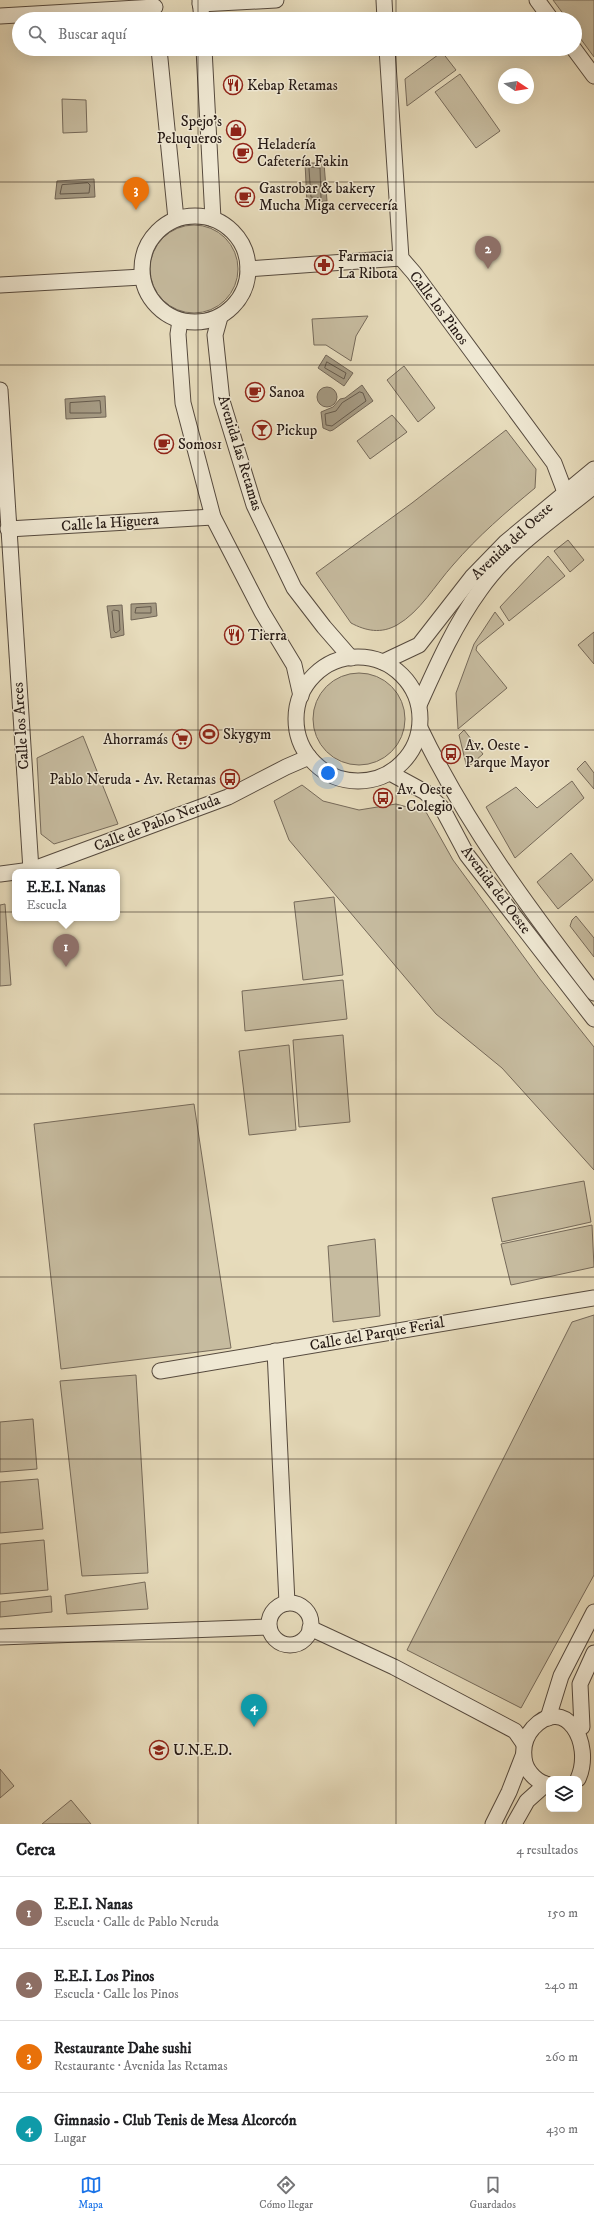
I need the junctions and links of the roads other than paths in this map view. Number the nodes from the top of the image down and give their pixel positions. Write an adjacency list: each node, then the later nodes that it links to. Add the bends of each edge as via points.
1 (276, 0): 4 (street)
2 (384, 0): 8 (street)
3 (537, 0): 9 (street)
4 (200, 2): 7 (street)
5 (155, 9): 6 (street)
6 (89, 12)
7 (201, 12)
8 (385, 12)
9 (546, 12)
10 (12, 15): 11 (street)
11 (0, 16)
12 (160, 56): 17 (street)
13 (204, 56): 18 (street)
14 (387, 56): 19 (street, Calle los Pinos)
15 (579, 56): 16 (street)
16 (594, 76)
17 (176, 219): 18 (street, via 194,216); 21 (street, via 161,228 149,242 143,259)
18 (213, 219): 20 (street, via 225,224 235,233 247,256)
19 (401, 258): 20 (street); 28 (street, Calle los Pinos, via 554,463)
20 (248, 269): 23 (street, via 247,283 241,297)
21 (142, 277): 22 (street); 24 (street, via 153,301 162,311)
22 (0, 285)
23 (220, 317): 24 (street, via 200,323); 31 (street, Avenida las Retamas, via 214,335 222,401 254,505 294,588)
24 (180, 321): 29 (street, via 178,334 183,403)
25 (0, 390): 30 (street, Calle los Arces)
26 (594, 469): 28 (street, Avenida del Oeste)
27 (594, 486): 34 (street, Avenida del Oeste, via 514,552 480,589 451,635)
28 (566, 492): 32 (street, Avenida del Oeste, via 506,542 472,577 419,645)
29 (213, 516): 30 (street, Calle la Higuera); 33 (street, via 262,612 294,666)
30 (8, 529): 38 (street, Calle los Arces)
31 (351, 658): 32 (street); 33 (street, via 335,662 321,670 309,681)
32 (382, 662): 34 (street, via 399,672 411,687)
33 (301, 696): 36 (street, via 296,717 299,738)
34 (419, 705): 35 (street)
35 (420, 728): 37 (street, via 414,746 404,761); 42 (street, Avenida del Oeste, via 482,841)
36 (309, 757): 37 (street, via 322,770 356,782 375,780); 39 (street, Calle de Pablo Neruda, via 228,797)
37 (390, 773): 43 (street, Avenida del Oeste, via 425,792 442,808 467,855)
38 (30, 869)
39 (33, 869)
40 (12, 872): 41 (street, Calle de Pablo Neruda)
41 (0, 874)
42 (594, 993)
43 (594, 1019)
44 (594, 1298): 45 (street, Calle del Parque Ferial)
45 (275, 1351): 46 (street, Calle del Parque Ferial); 47 (street)
46 (160, 1371)
47 (287, 1602): 49 (street, via 274,1609 268,1621); 50 (street, via 303,1607 310,1619)
48 (594, 1612): 53 (street, via 562,1676)
49 (269, 1627): 50 (street, via 276,1640 289,1645 303,1640); 51 (street)
50 (310, 1628): 56 (street, via 394,1667 515,1731)
51 (0, 1637)
52 (594, 1653): 54 (street, via 580,1684)
53 (548, 1718): 54 (street, via 566,1718); 56 (street, via 537,1723 529,1732)
54 (582, 1727): 55 (street)
55 (593, 1747): 57 (street)
56 (524, 1750): 58 (street, via 527,1767 535,1778); 60 (street, via 509,1792)
57 (583, 1781)
58 (546, 1784)
59 (546, 1785): 61 (street, via 527,1802)
60 (492, 1824)
61 (514, 1824)

